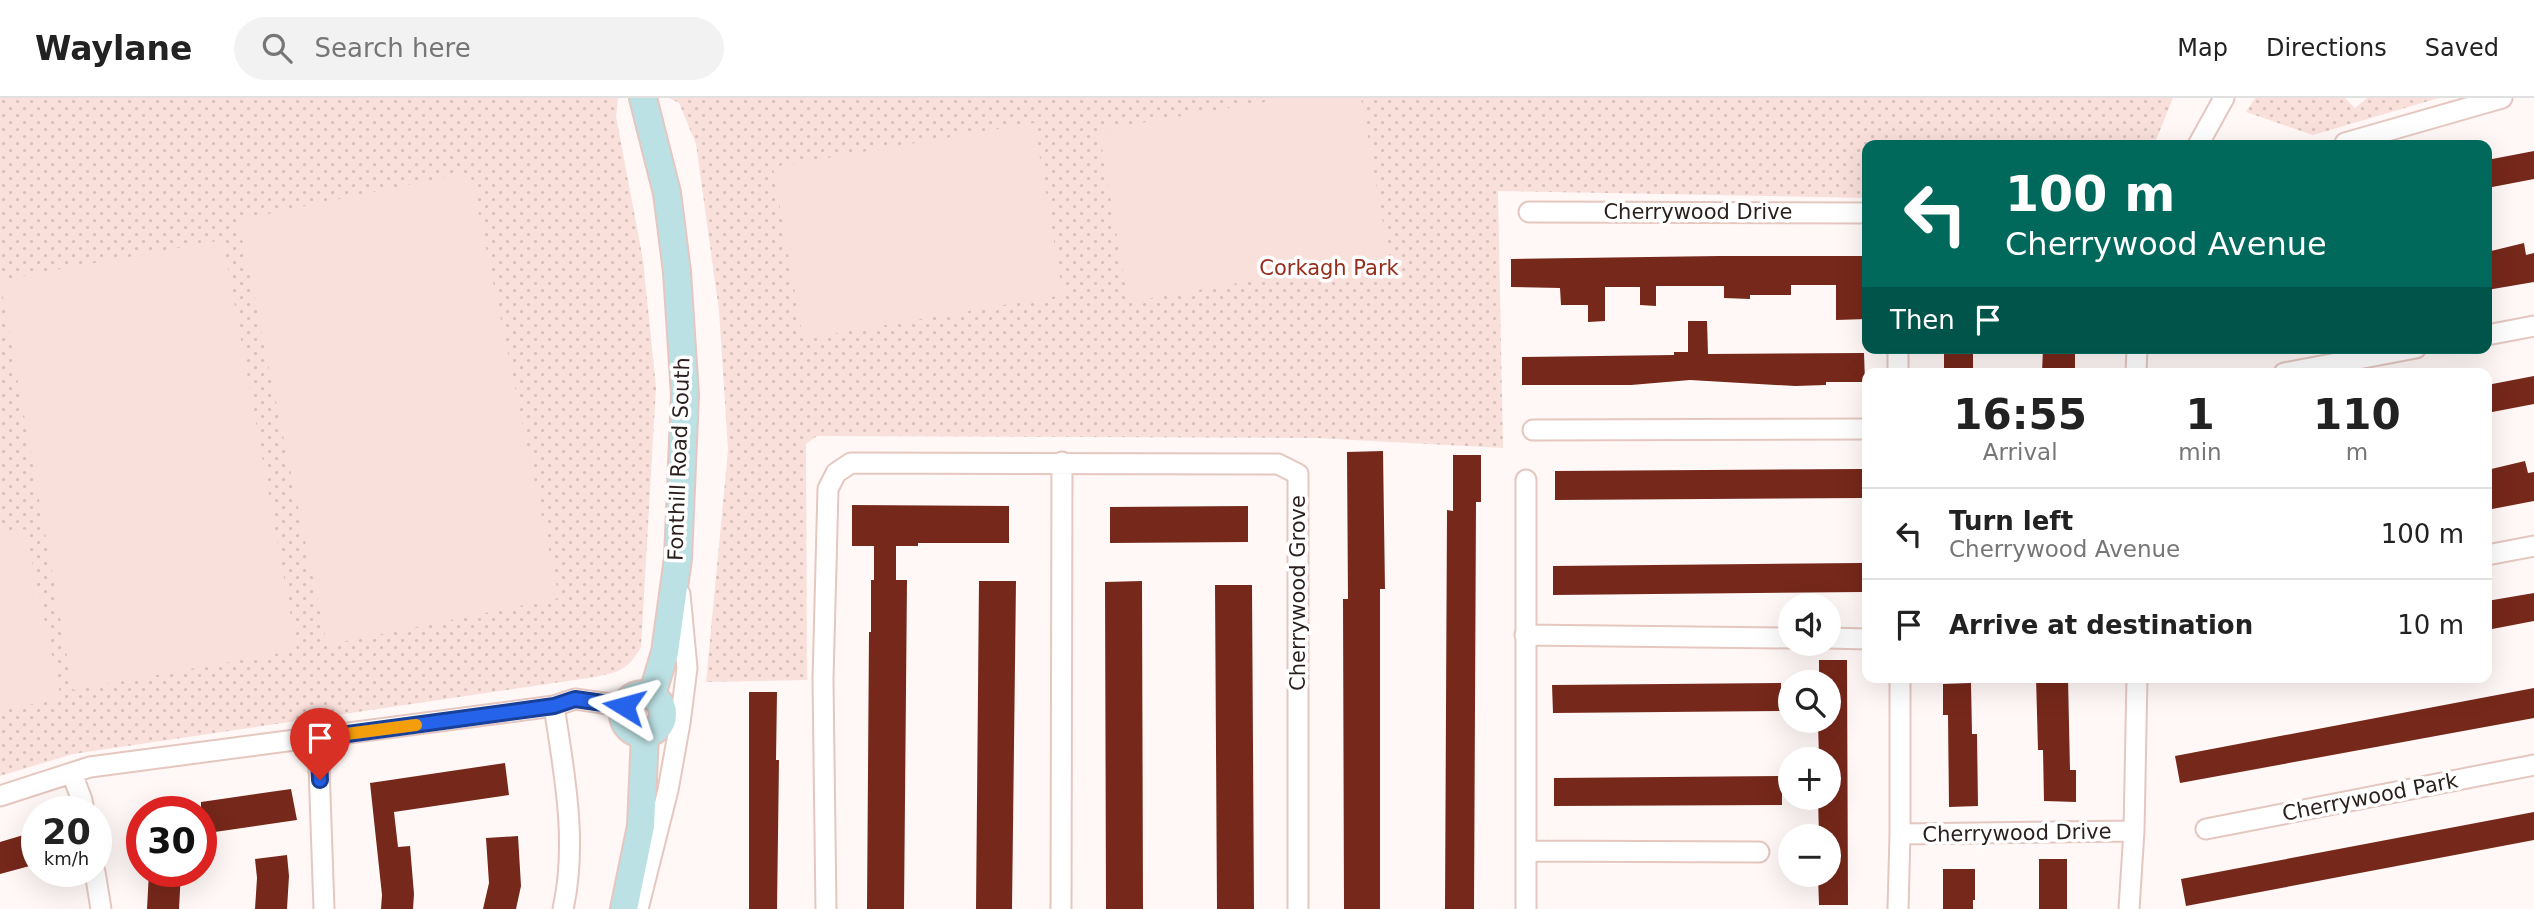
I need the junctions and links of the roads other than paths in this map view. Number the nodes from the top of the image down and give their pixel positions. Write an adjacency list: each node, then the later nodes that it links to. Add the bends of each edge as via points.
1 (643, 98): 18 (main road, Fonthill Road South, via 667,193 678,286 685,395)
2 (2224, 98): 4 (street)
3 (2502, 98): 5 (street)
4 (2201, 140)
5 (2355, 140)
6 (1529, 212): 7 (street, Cherrywood Drive)
7 (1862, 213)
8 (2534, 326): 9 (street)
9 (2492, 334)
10 (2384, 354): 11 (street)
11 (2310, 368)
12 (1862, 429): 13 (street)
13 (1533, 430)
14 (1062, 462): 45 (street, Cherrywood Grove, via 851,463 835,473 828,489 823,680); 46 (street); 47 (street, Cherrywood Grove, via 1278,464 1298,474)
15 (1526, 480): 19 (street)
16 (2534, 546): 17 (street)
17 (2492, 554)
18 (677, 558): 25 (main road, Fonthill Road South, via 665,652); 44 (street, via 687,668 668,790)
19 (1525, 635): 20 (street); 37 (street)
20 (1778, 638)
21 (1841, 638): 22 (street)
22 (1862, 639)
23 (1900, 683): 36 (street, Cherrywood Drive)
24 (2137, 683): 35 (street)
25 (652, 695): 27 (main road, via 637,694); 28 (main road, Fonthill Road South, via 661,704 663,716 658,727)
26 (554, 706): 27 (street, via 575,699); 29 (street); 42 (street, via 570,851)
27 (624, 706): 28 (main road, via 627,726)
28 (645, 734): 43 (main road, via 641,826)
29 (318, 738): 31 (street, via 90,767); 41 (street)
30 (2534, 765): 34 (street, Cherrywood Park)
31 (72, 774): 32 (street); 33 (street)
32 (0, 796)
33 (80, 796)
34 (2206, 829)
35 (2134, 831): 36 (street, Cherrywood Drive); 50 (street)
36 (1900, 834): 49 (street, Cherrywood Drive)
37 (1527, 851): 38 (street); 48 (street)
38 (1759, 852)
39 (97, 887): 40 (street)
40 (101, 909)
41 (324, 909)
42 (563, 909)
43 (624, 909)
44 (638, 909)
45 (826, 909)
46 (1061, 909)
47 (1298, 909)
48 (1526, 909)
49 (1898, 909)
50 (2129, 909)

